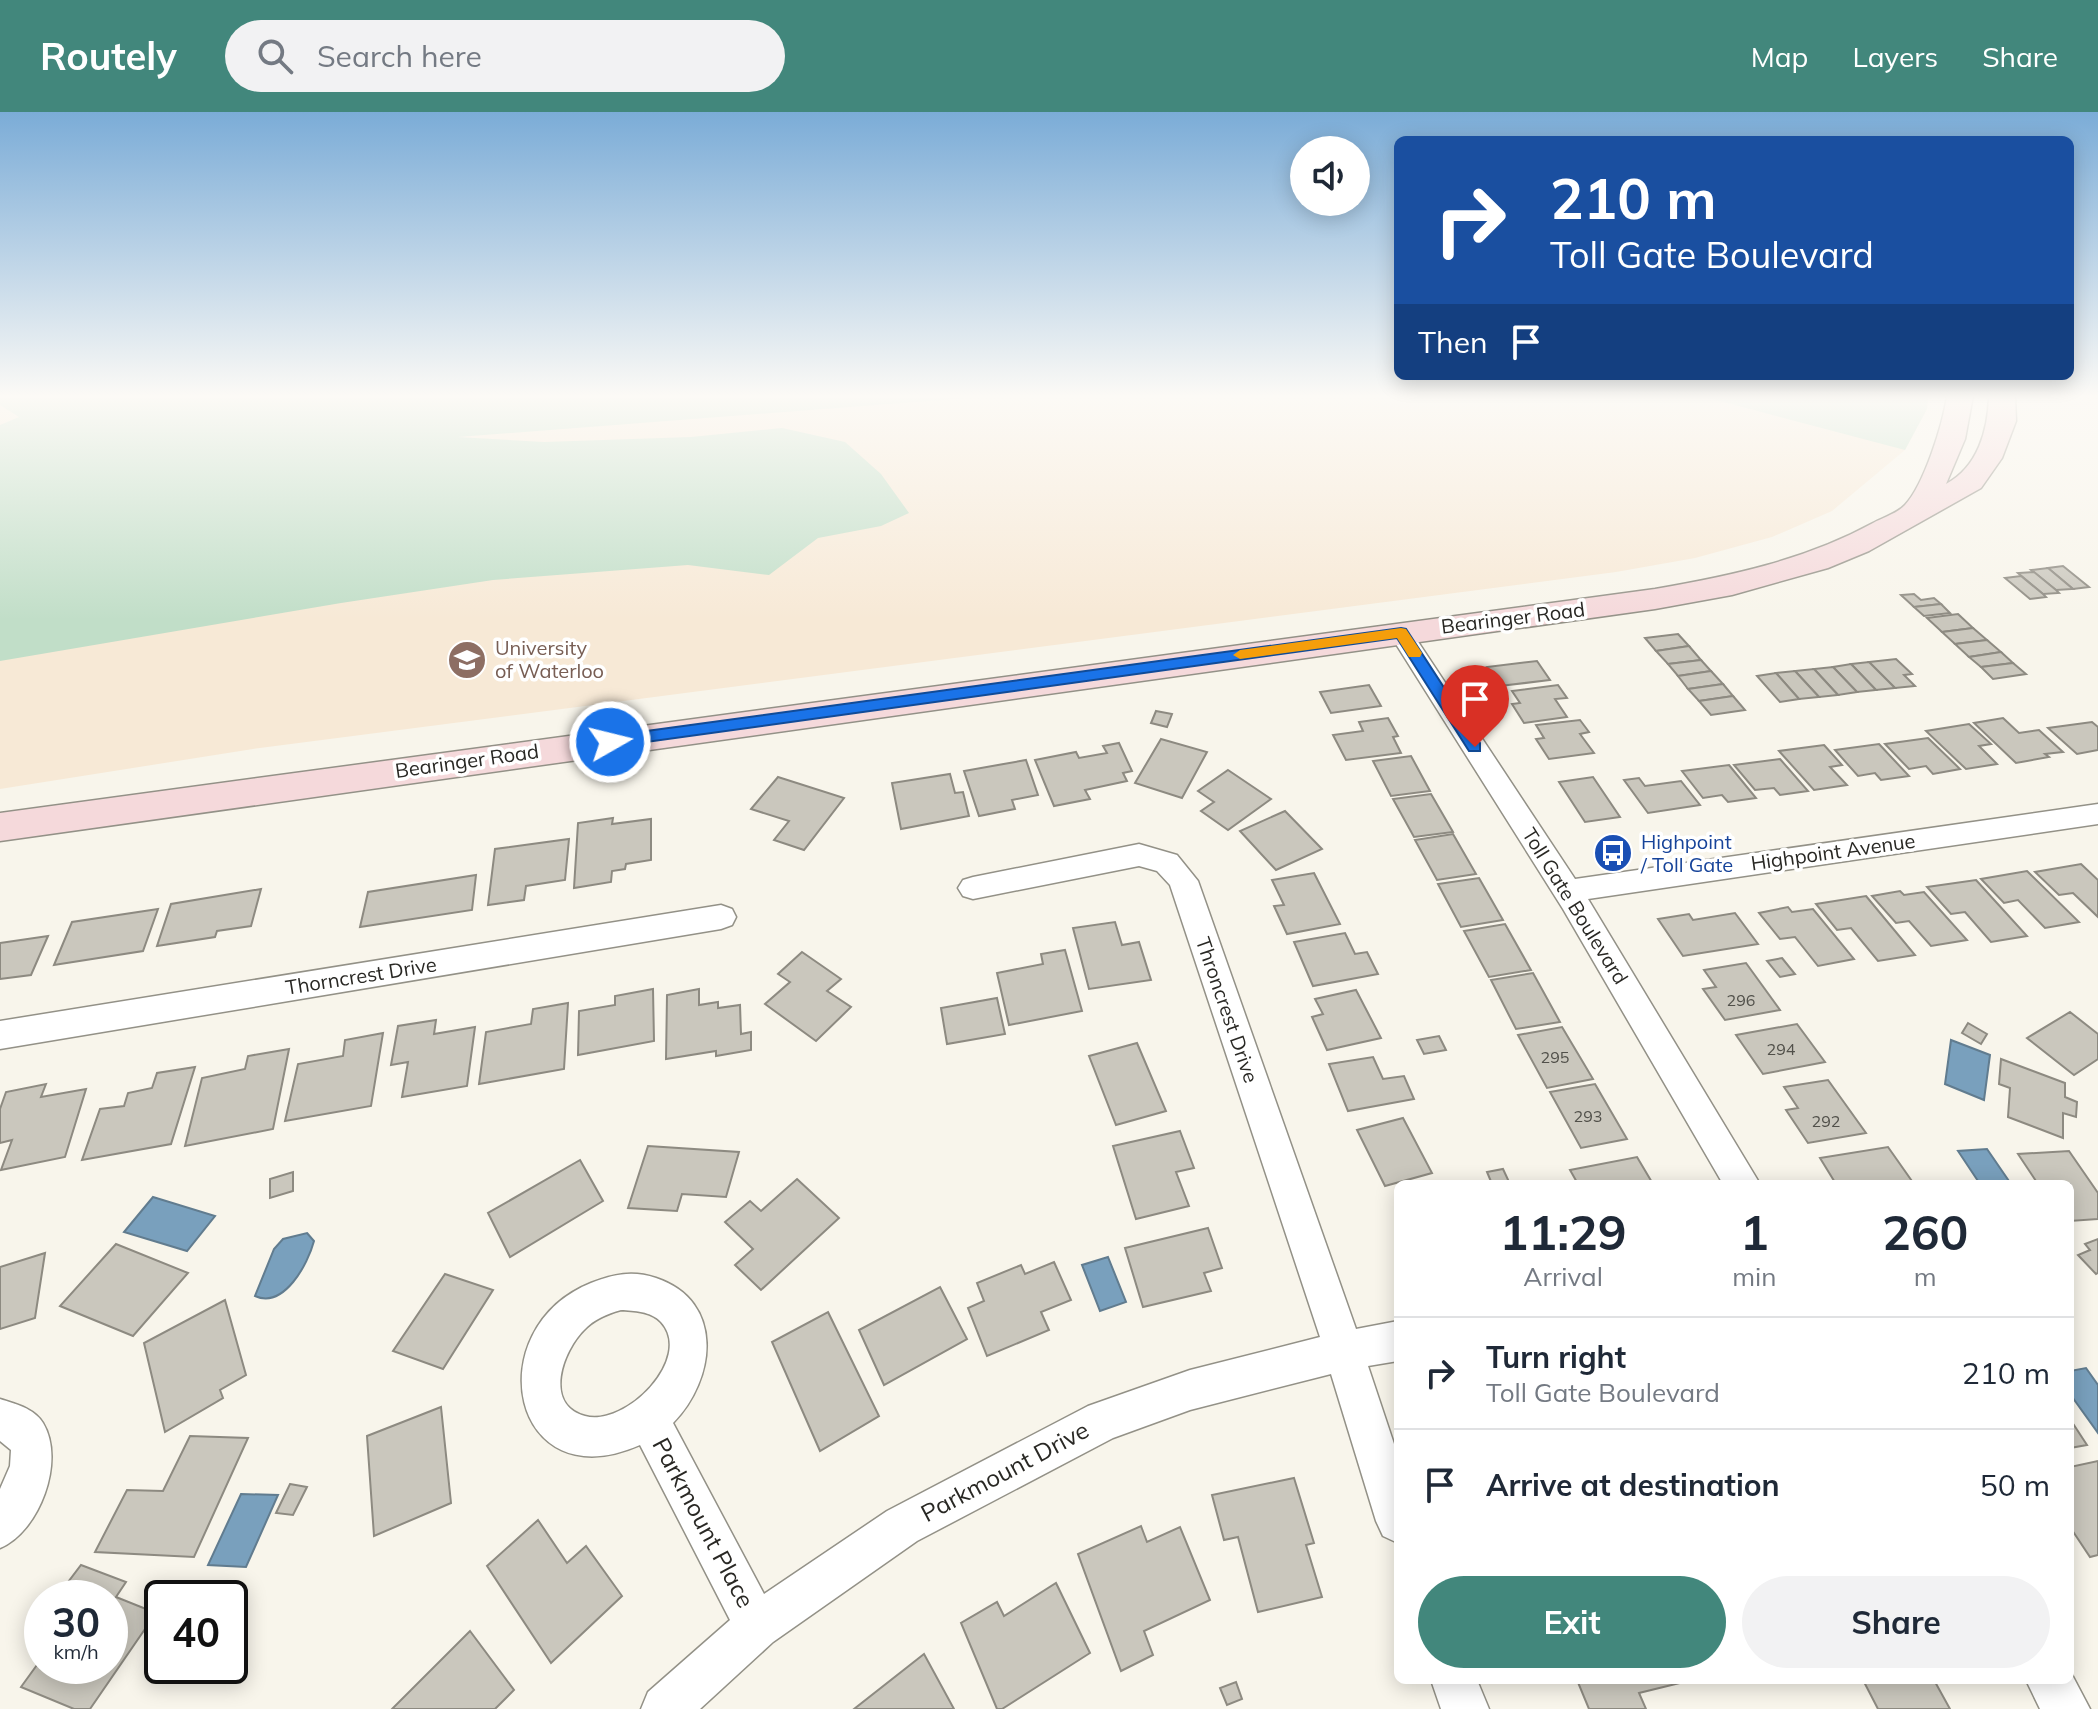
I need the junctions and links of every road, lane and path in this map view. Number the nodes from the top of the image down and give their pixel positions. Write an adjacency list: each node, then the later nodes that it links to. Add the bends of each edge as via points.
1 (1939, 471): 3 (street)
2 (1979, 471): 3 (street, Bearinger Road, via 1971,482)
3 (1918, 509): 4 (street, Bearinger Road, via 1817,561 1732,585)
4 (1401, 633): 6 (street, Bearinger Road); 8 (street, Toll Gate Boulevard)
5 (2098, 814): 8 (street, Highpoint Avenue)
6 (0, 827)
7 (973, 888): 13 (street, Throncrest Drive, via 1139,855 1167,863 1183,881)
8 (1567, 891): 11 (street, Toll Gate Boulevard)
9 (721, 917): 10 (street, Thorncrest Drive)
10 (0, 1035)
11 (1740, 1180)
12 (1394, 1342): 13 (street, Parkmount Drive)
13 (1343, 1351): 16 (street, Throncrest Drive); 18 (street, Parkmount Drive, via 1190,1390 1103,1421 902,1526)
14 (0, 1420): 17 (street, via 28,1435 32,1450 25,1489)
15 (649, 1420): 18 (street, Parkmount Place)
16 (1394, 1509)
17 (0, 1526)
18 (757, 1626): 21 (street, Parkmount Drive)
19 (1456, 1684): 22 (street)
20 (2051, 1684): 23 (street)
21 (665, 1709)
22 (1465, 1709)
23 (2066, 1709)

